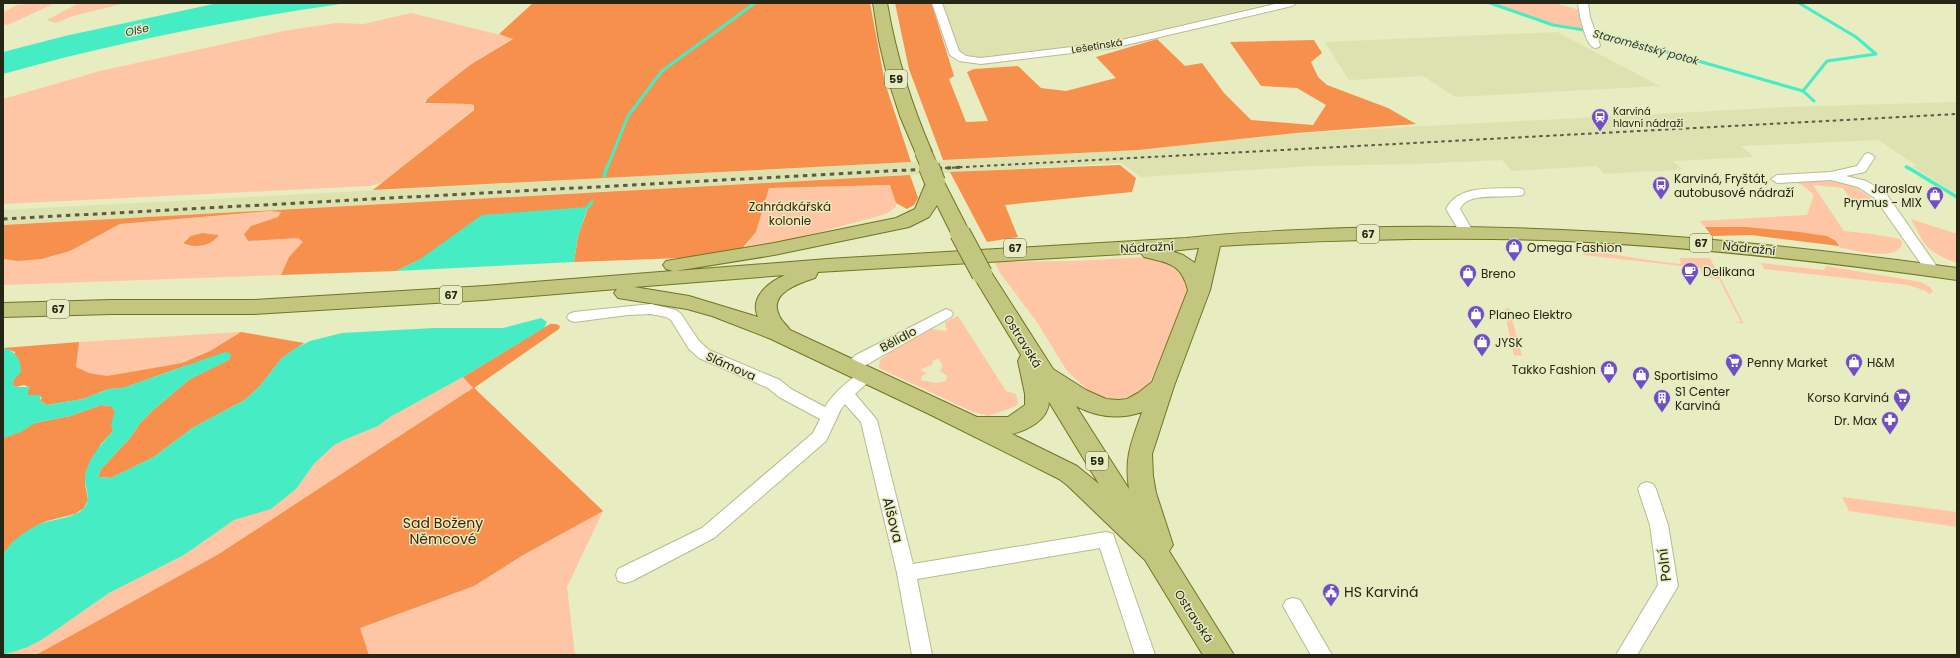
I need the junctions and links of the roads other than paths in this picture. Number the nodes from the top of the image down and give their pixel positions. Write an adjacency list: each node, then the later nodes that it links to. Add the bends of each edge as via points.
1 (880, 3): 10 (main road, Ostravská / 59, bridge, via 896,78 911,124)
2 (937, 3): 3 (street, Lešetínská, via 954,53 963,59 981,61 1113,45)
3 (1292, 3)
4 (1583, 3): 5 (street)
5 (1595, 45)
6 (1869, 157): 7 (street)
7 (1861, 169): 8 (street); 11 (street)
8 (1831, 176): 9 (street); 11 (street)
9 (1777, 179)
10 (935, 182): 18 (main road, via 929,202 922,213 902,223 774,249); 30 (main road, Ostravská / 59, bridge, via 982,274)
11 (1871, 188): 20 (street, via 1884,199)
12 (1518, 192): 13 (street, via 1472,195 1460,199 1454,205 1454,209)
13 (1467, 233): 14 (main road, Nádražní / 67); 20 (main road, Nádražní / 67, via 1703,244 1816,255)
14 (1268, 238): 15 (main road, Nádražní / 67); 22 (main road, 67, via 1218,257)
15 (1211, 241): 16 (main road, Nádražní / 67); 17 (main road, 67, via 1169,241); 22 (main road, 67)
16 (1088, 250): 17 (main road, Nádražní / 67); 22 (main road, via 1151,253 1173,258 1191,269)
17 (823, 262): 18 (main road, 67); 19 (main road, 67); 29 (main road, 67, via 783,283 770,295 767,312)
18 (650, 268): 24 (main road, 67)
19 (790, 268): 23 (main road, 67); 28 (main road, via 772,280 758,296)
20 (1933, 271): 21 (main road, Nádražní / 67)
21 (1957, 274)
22 (1200, 283): 33 (main road, 67)
23 (484, 293): 24 (main road, 67, via 235,308); 28 (main road, via 571,291 646,294 682,300)
24 (112, 307): 25 (main road, 67)
25 (3, 310)
26 (946, 314): 32 (street, Bělidlo, via 861,359)
27 (574, 317): 35 (street, Slámova, via 651,309 670,313 676,317 694,345 704,354 774,384)
28 (749, 322): 29 (main road)
29 (782, 334): 32 (main road)
30 (1026, 346): 31 (main road, Ostravská / 59); 36 (main road, via 1038,402 1034,412 1022,422 1005,428)
31 (1040, 369): 33 (main road, via 1080,398 1101,407 1132,406 1148,398); 38 (main road, Ostravská / 59)
32 (859, 370): 34 (street); 36 (main road)
33 (1162, 386): 41 (main road, via 1143,440 1139,461 1143,493)
34 (845, 394): 35 (street); 39 (street, Alšova, via 869,420)
35 (828, 416): 40 (street, via 820,437 708,533)
36 (972, 423): 38 (main road, via 1070,474 1087,487)
37 (1647, 489): 47 (street, Polní, via 1659,525 1668,586)
38 (1154, 552): 41 (main road, Ostravská / 59)
39 (906, 573): 43 (street, Alšova); 44 (street, via 1106,539)
40 (625, 575)
41 (1169, 577): 45 (main road, Ostravská / 59)
42 (1293, 606): 46 (street)
43 (922, 655)
44 (1145, 655)
45 (1219, 655)
46 (1322, 655)
47 (1626, 655)

